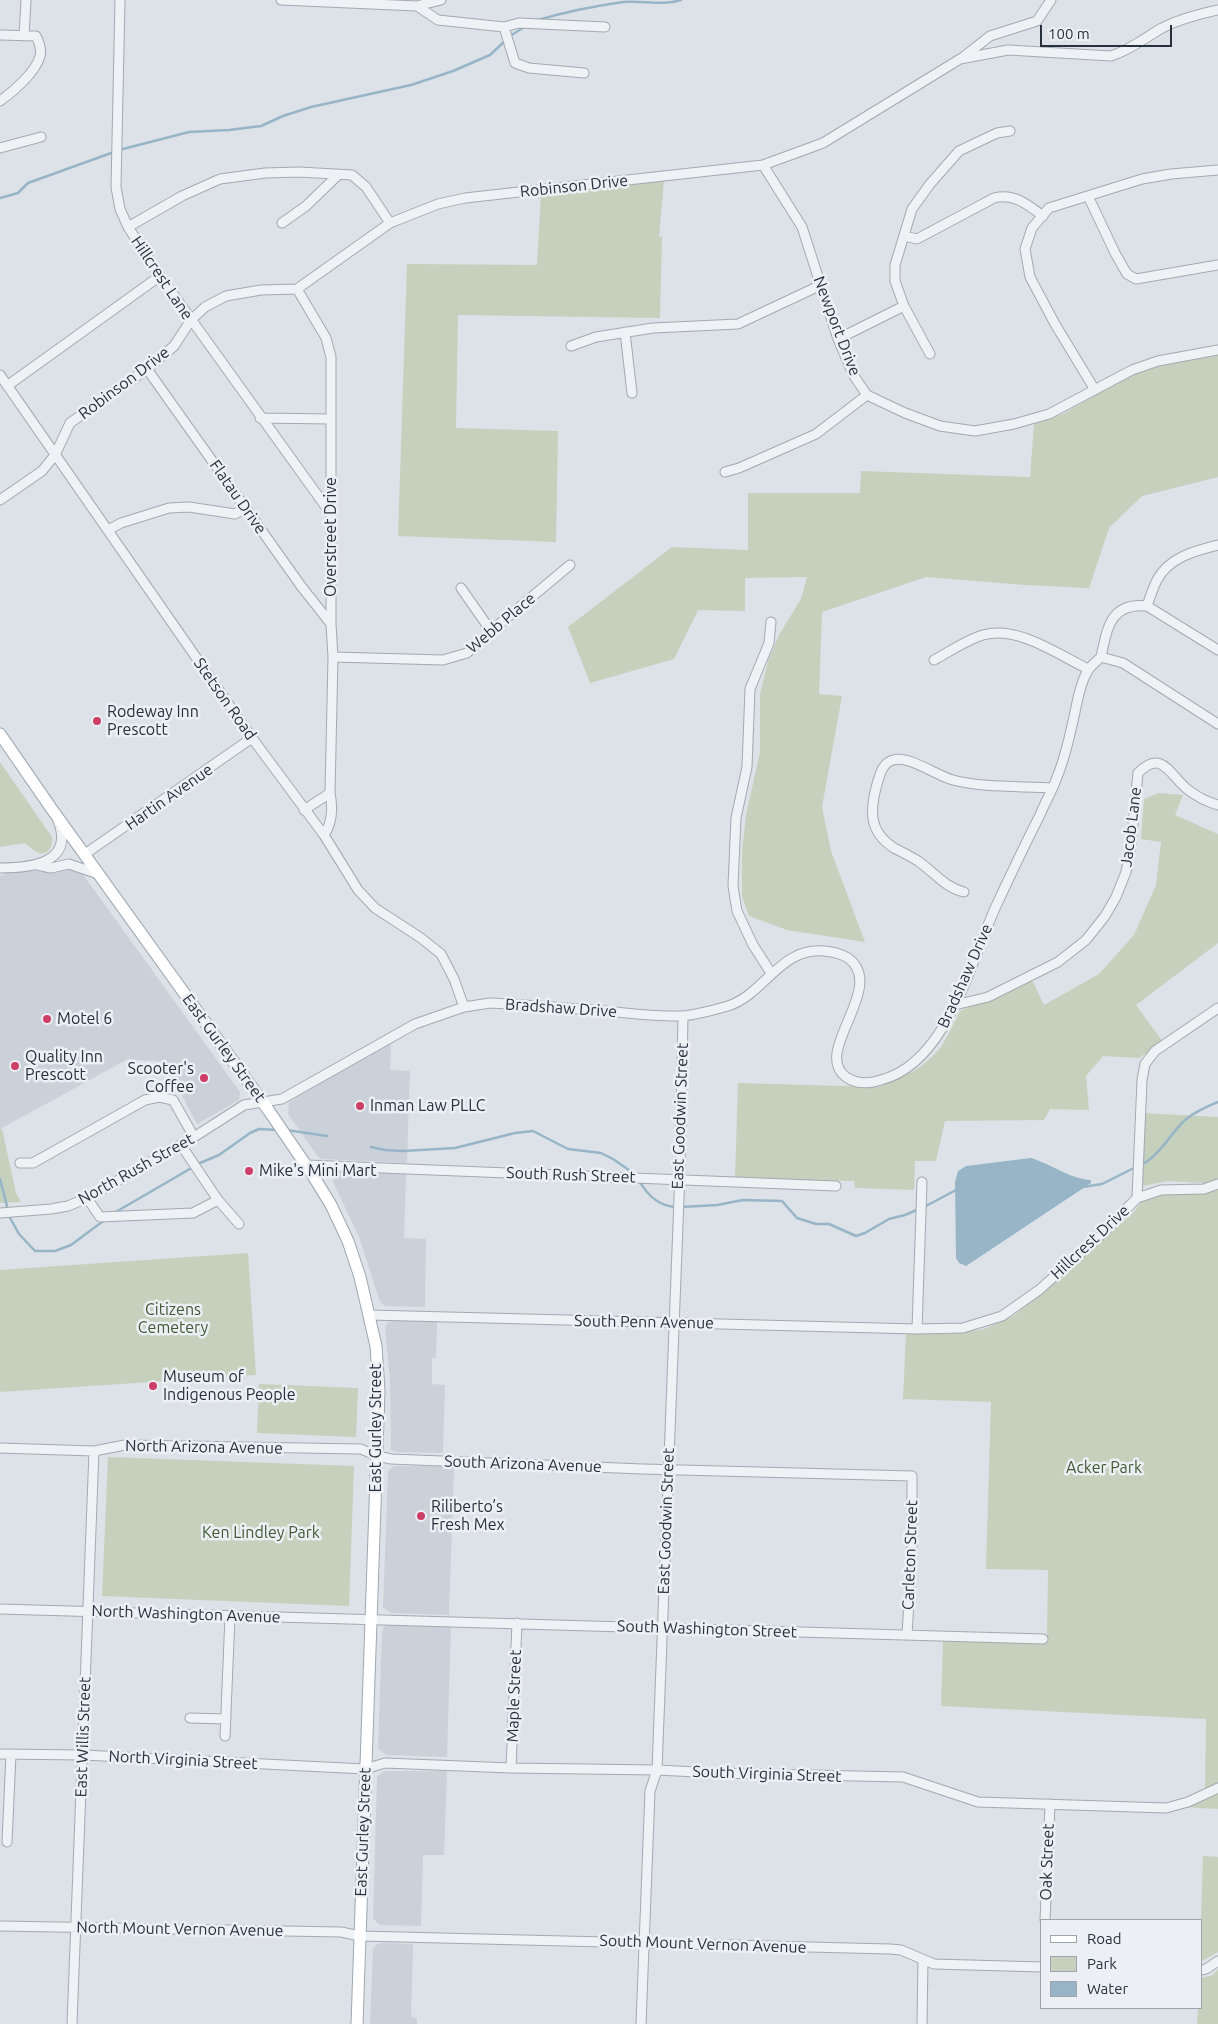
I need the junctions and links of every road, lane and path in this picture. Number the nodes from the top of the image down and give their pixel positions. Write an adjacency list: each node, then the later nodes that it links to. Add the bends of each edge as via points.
1 (26, 0): 11 (street)
2 (120, 0): 25 (street, Hillcrest Lane, via 116,187)
3 (281, 0): 6 (street)
4 (441, 0): 6 (street)
5 (1051, 0): 12 (street, via 1037,21 990,36)
6 (417, 6): 8 (street, via 438,20)
7 (1218, 10): 12 (street, Robinson Drive, via 1193,15 1164,27 1111,56 1008,50)
8 (504, 27): 9 (street, via 519,23); 13 (street, via 515,63 530,68)
9 (605, 27)
10 (0, 35): 11 (street)
11 (24, 36): 14 (street, via 36,36 40,56 29,75)
12 (960, 59): 18 (street, Robinson Drive, via 822,143)
13 (584, 73)
14 (0, 100)
15 (1010, 131): 26 (street, via 997,132 959,151 912,209)
16 (41, 138): 17 (street)
17 (0, 148)
18 (763, 165): 24 (street, Robinson Drive, via 465,198 438,204); 29 (street, Newport Drive, via 802,228)
19 (1218, 170): 21 (street, via 1142,179)
20 (339, 174): 23 (street, via 306,206); 24 (street, via 352,175 366,187); 25 (street, via 265,173 220,179 182,196)
21 (1088, 196): 22 (street, via 1049,208); 27 (street, via 1127,274 1136,279)
22 (1043, 216): 26 (street, via 1022,200 1004,196 994,198 917,239); 41 (street, via 1032,228 1025,249 1030,277)
23 (282, 223)
24 (390, 224): 30 (street, Robinson Drive)
25 (128, 227): 28 (street, Hillcrest Lane)
26 (904, 236): 31 (street, via 895,265 895,281)
27 (1218, 266)
28 (160, 276): 32 (street, Hillcrest Lane); 40 (street)
29 (820, 285): 33 (street, via 738,324); 34 (street, Newport Drive)
30 (297, 289): 32 (street, Robinson Drive, via 261,290 226,296 205,307); 45 (street, Overstreet Drive, via 326,338 331,357)
31 (904, 306): 34 (street); 37 (street)
32 (191, 320): 38 (street, Robinson Drive, via 174,346); 44 (street, Hillcrest Lane)
33 (625, 332): 35 (street, via 596,336); 42 (street)
34 (838, 338): 43 (street, Newport Drive, via 854,376)
35 (571, 346)
36 (1218, 350): 41 (street, Newport Drive, via 1158,361 1132,370)
37 (930, 354)
38 (147, 369): 46 (street, Robinson Drive, via 70,423); 49 (street, Flatau Drive)
39 (0, 375): 40 (street, Stetson Road)
40 (7, 386): 46 (street, Stetson Road)
41 (1095, 390): 43 (street, Newport Drive, via 1049,414 975,431 940,426)
42 (632, 394)
43 (867, 395): 47 (street, via 816,434)
44 (260, 418): 45 (street); 50 (street, Hillcrest Lane)
45 (331, 419): 50 (street, Overstreet Drive)
46 (55, 455): 48 (street, Robinson Drive, via 42,471); 51 (street, Stetson Road)
47 (725, 472)
48 (0, 500)
49 (246, 508): 51 (street, via 235,514 189,507 168,508); 57 (street, Flatau Drive)
50 (331, 514): 57 (street, Overstreet Drive)
51 (108, 530): 66 (street, Stetson Road)
52 (1218, 545): 55 (street, via 1194,551 1175,561 1158,578)
53 (570, 565): 58 (street, Webb Place)
54 (461, 588): 58 (street)
55 (1147, 606): 59 (street); 61 (street, via 1133,604 1118,612 1108,626)
56 (771, 622): 79 (street, via 769,643 750,689 748,767 736,818 733,886 737,911)
57 (331, 624): 60 (street, Overstreet Drive)
58 (491, 630): 60 (street, Webb Place, via 467,653 443,660)
59 (1218, 650)
60 (333, 657): 68 (street, Overstreet Drive)
61 (1101, 658): 63 (street, Bradshaw Drive); 64 (street, via 1123,664)
62 (934, 660): 63 (street, via 982,635 1005,632 1020,635)
63 (1088, 669): 67 (street, Bradshaw Drive)
64 (1218, 724)
65 (0, 734): 70 (main road, East Gurley Street)
66 (252, 738): 71 (street, Stetson Road); 73 (street, Hartin Avenue)
67 (1052, 788): 78 (street, via 953,780 903,760 892,760 882,767 871,805 880,836 892,847 917,860 944,884); 80 (street, Bradshaw Drive, via 995,908)
68 (330, 793): 71 (street); 72 (street, Overstreet Drive, via 331,826)
69 (1218, 804): 80 (street, Jacob Lane, via 1186,788 1168,768 1157,763 1146,765 1138,773 1126,872 1105,916 1086,940 1058,962 988,997)
70 (51, 808): 73 (main road, East Gurley Street); 74 (street, via 63,840 59,851)
71 (304, 810): 72 (street, Stetson Road)
72 (324, 835): 81 (street, Stetson Road, via 358,890 375,908 441,954)
73 (85, 854): 77 (main road, East Gurley Street)
74 (36, 865): 75 (street); 77 (street, via 51,868 69,864)
75 (5, 868): 76 (street)
76 (0, 873)
77 (98, 874): 84 (main road, East Gurley Street)
78 (964, 892)
79 (771, 973): 80 (street, Bradshaw Drive, via 797,954 814,950 843,954 855,963 861,978 858,998 838,1048 838,1063 844,1075 856,1082 891,1078 905,1069 945,1027); 83 (street, Bradshaw Drive, via 749,995 729,1006)
80 (955, 1006)
81 (464, 1007): 83 (street, Bradshaw Drive, via 490,1003); 84 (street, Bradshaw Drive, via 415,1024 282,1099)
82 (1218, 1008): 94 (street, Hillcrest Drive, via 1154,1052 1144,1064)
83 (683, 1016): 89 (street, East Goodwin Street)
84 (264, 1103): 85 (street, North Rush Street, via 244,1105); 88 (main road, East Gurley Street)
85 (194, 1137): 86 (street, North Rush Street); 87 (street, via 173,1100 145,1100 33,1163)
86 (181, 1145): 93 (street, North Rush Street); 95 (street)
87 (20, 1163)
88 (306, 1165): 89 (street, South Rush Street); 98 (main road, East Gurley Street, via 348,1240)
89 (679, 1179): 92 (street, South Rush Street); 99 (street, East Goodwin Street)
90 (922, 1182): 100 (street)
91 (1218, 1184): 94 (street, via 1204,1189 1161,1190)
92 (836, 1186)
93 (87, 1198): 95 (street, via 100,1217 193,1213); 96 (street, North Rush Street, via 51,1209)
94 (1137, 1198): 100 (street, Hillcrest Drive, via 1039,1290 1002,1316 963,1328)
95 (218, 1200): 97 (street)
96 (0, 1213)
97 (239, 1224)
98 (370, 1315): 99 (street, South Penn Avenue); 103 (main road, East Gurley Street, via 378,1376)
99 (673, 1322): 100 (street, South Penn Avenue); 104 (street, East Goodwin Street)
100 (917, 1329)
101 (0, 1448): 102 (street, North Arizona Avenue)
102 (94, 1451): 103 (street, North Arizona Avenue, via 125,1445 361,1449); 107 (street, East Willis Street)
103 (377, 1456): 104 (street, South Arizona Avenue); 109 (main road, East Gurley Street)
104 (669, 1468): 105 (street, South Arizona Avenue); 111 (street, East Goodwin Street)
105 (912, 1476): 112 (street, Carleton Street)
106 (0, 1609): 107 (street, North Washington Avenue)
107 (87, 1612): 108 (street, North Washington Avenue); 119 (street, East Willis Street)
108 (230, 1616): 109 (street, North Washington Avenue); 115 (street)
109 (371, 1620): 110 (street, South Washington Street); 120 (main road, East Gurley Street)
110 (517, 1623): 111 (street, South Washington Street); 121 (street, Maple Street)
111 (662, 1628): 112 (street, South Washington Street); 122 (street, East Goodwin Street)
112 (907, 1634): 113 (street, South Washington Street)
113 (1043, 1639)
114 (190, 1718): 115 (street)
115 (226, 1719): 116 (street)
116 (226, 1736)
117 (0, 1754): 118 (street, North Virginia Street)
118 (11, 1754): 119 (street, North Virginia Street); 125 (street)
119 (83, 1756): 120 (street, North Virginia Street); 128 (street, East Willis Street)
120 (365, 1768): 121 (street, South Virginia Street, via 385,1764); 129 (main road, East Gurley Street)
121 (511, 1768): 122 (street, South Virginia Street)
122 (657, 1770): 124 (street, South Virginia Street, via 903,1777 978,1802); 130 (street, East Goodwin Street, via 650,1790)
123 (1218, 1788): 124 (street, South Virginia Street, via 1166,1808)
124 (1050, 1804): 126 (street, Oak Street)
125 (7, 1842)
126 (1046, 1919)
127 (0, 1926): 128 (street, North Mount Vernon Avenue)
128 (75, 1927): 129 (street, North Mount Vernon Avenue, via 341,1932); 135 (street, East Willis Street)
129 (360, 1936): 130 (street, South Mount Vernon Avenue); 136 (main road, East Gurley Street)
130 (644, 1943): 131 (street, South Mount Vernon Avenue, via 890,1949 901,1950); 137 (street, East Goodwin Street)
131 (922, 1960): 133 (street, South Mount Vernon Avenue, via 934,1964); 138 (street)
132 (1218, 1961): 134 (street)
133 (1040, 1967)
134 (1203, 1970)
135 (72, 2024)
136 (357, 2024)
137 (641, 2024)
138 (922, 2024)

